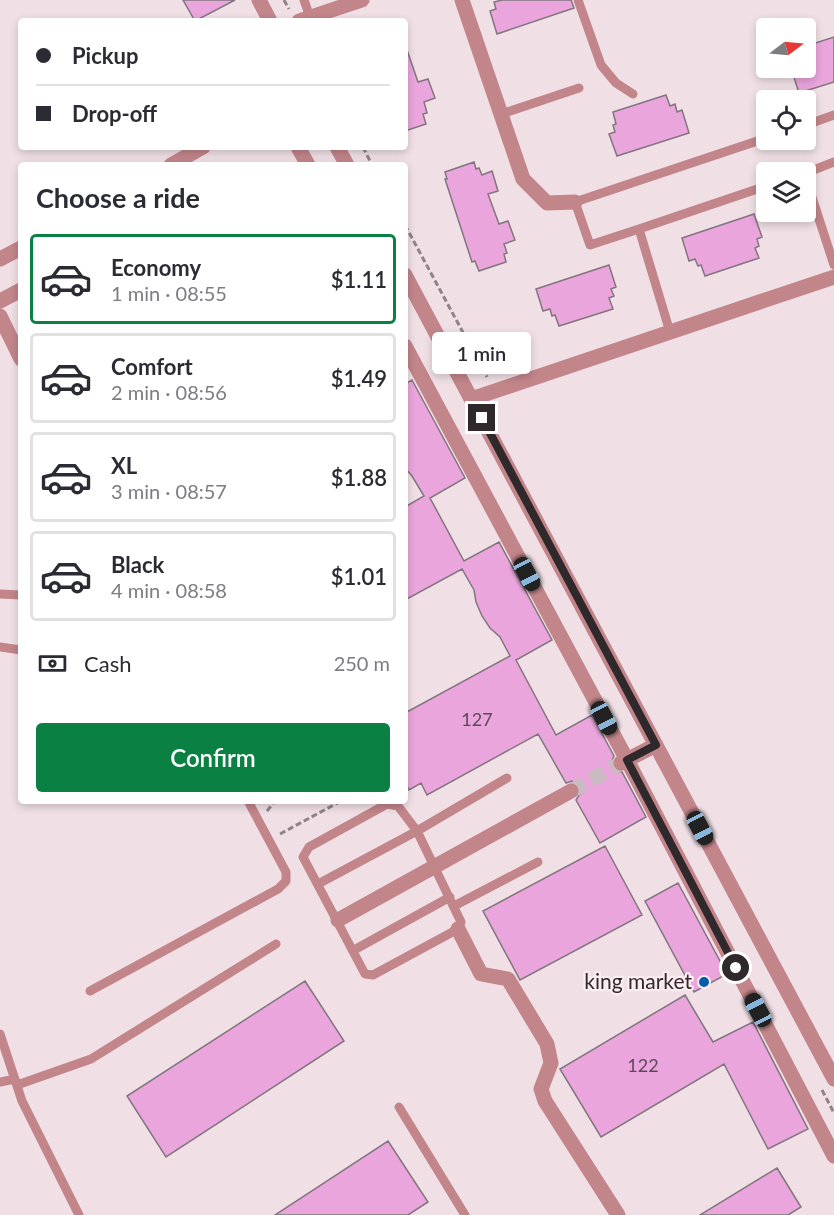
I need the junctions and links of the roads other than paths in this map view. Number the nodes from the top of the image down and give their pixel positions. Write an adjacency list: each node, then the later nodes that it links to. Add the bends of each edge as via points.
1 (259, 0): 6 (street)
2 (304, 0): 7 (lane)
3 (362, 0): 8 (street)
4 (462, 0): 11 (street)
5 (578, 0): 10 (lane, via 602,65 616,83)
6 (268, 18)
7 (304, 18)
8 (307, 18)
9 (579, 88): 11 (lane)
10 (633, 94)
11 (501, 114): 20 (street, via 523,179 547,203)
12 (834, 115): 13 (lane)
13 (816, 121)
14 (756, 141): 20 (lane)
15 (198, 150): 16 (street)
16 (176, 162)
17 (834, 162): 18 (lane)
18 (816, 168)
19 (756, 189): 22 (lane)
20 (576, 202): 22 (lane, via 590,245)
21 (816, 210): 25 (lane)
22 (639, 229): 31 (lane)
23 (18, 250): 24 (street)
24 (0, 259)
25 (834, 265)
26 (834, 277): 31 (street)
27 (408, 281): 34 (street)
28 (18, 292): 29 (street)
29 (0, 301)
30 (0, 316): 32 (street)
31 (670, 332): 34 (street)
32 (16, 336)
33 (408, 352): 40 (street)
34 (471, 399): 39 (street)
35 (0, 594): 36 (lane)
36 (18, 595)
37 (0, 647): 38 (lane)
38 (18, 650)
39 (656, 745): 40 (street); 55 (street)
40 (624, 762): 59 (street)
41 (507, 778): 44 (lane)
42 (571, 791): 46 (street)
43 (250, 804): 53 (lane, via 286,872 286,881)
44 (417, 831): 46 (lane); 47 (lane); 47 (lane, via 398,806 387,804 309,847 303,857)
45 (538, 862): 48 (lane)
46 (435, 866): 48 (lane); 49 (street)
47 (318, 884): 49 (lane)
48 (452, 901): 50 (lane, via 461,922); 52 (lane)
49 (338, 920): 52 (lane)
50 (458, 929): 52 (lane, via 373,975 365,974); 62 (street, via 481,974 508,979 547,1044 552,1063 541,1089 545,1101)
51 (276, 944): 57 (lane, via 91,1059)
52 (354, 950)
53 (90, 991)
54 (0, 1034): 57 (lane)
55 (834, 1079)
56 (0, 1082): 57 (lane)
57 (16, 1082): 60 (lane)
58 (399, 1107): 61 (lane)
59 (834, 1155)
60 (79, 1215)
61 (465, 1215)
62 (618, 1215)

